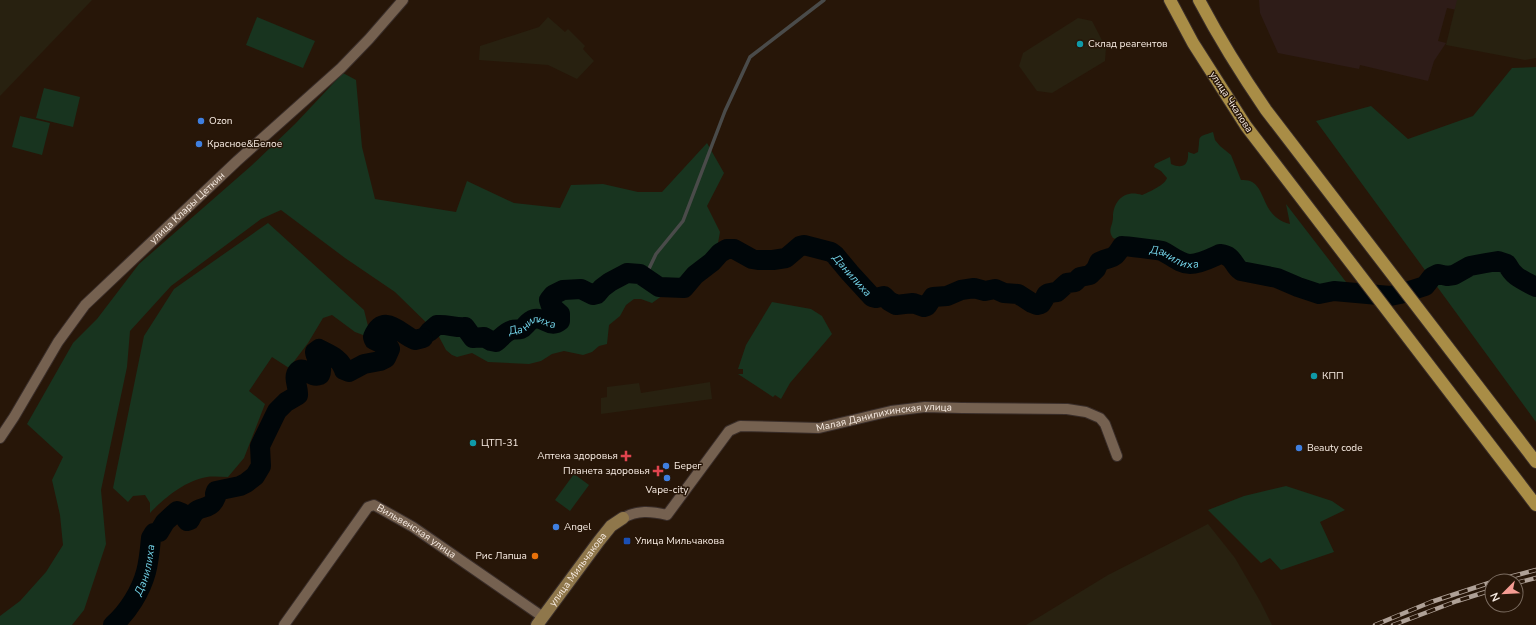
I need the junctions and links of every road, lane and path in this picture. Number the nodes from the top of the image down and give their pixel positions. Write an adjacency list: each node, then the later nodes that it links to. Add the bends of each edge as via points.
1 (403, 0): 4 (street, улица Клары Цеткин, via 341,68 237,161 85,305 58,342)
2 (1170, 0): 7 (main road, улица Чкалова, via 1197,49 1246,126)
3 (1199, 0): 6 (main road, via 1240,72 1266,110)
4 (0, 438)
5 (1117, 456): 8 (street, Малая Данилихинская улица, via 1105,424 1100,418 1086,412 1067,409 925,407 891,411 819,428 740,426 729,431 667,515 642,512)
6 (1536, 462)
7 (1536, 505)
8 (623, 518): 9 (street, улица Мильчакова, via 611,526)
9 (540, 621): 10 (street, Вильвенская улица, via 413,528 374,505 368,507)
10 (284, 625)

